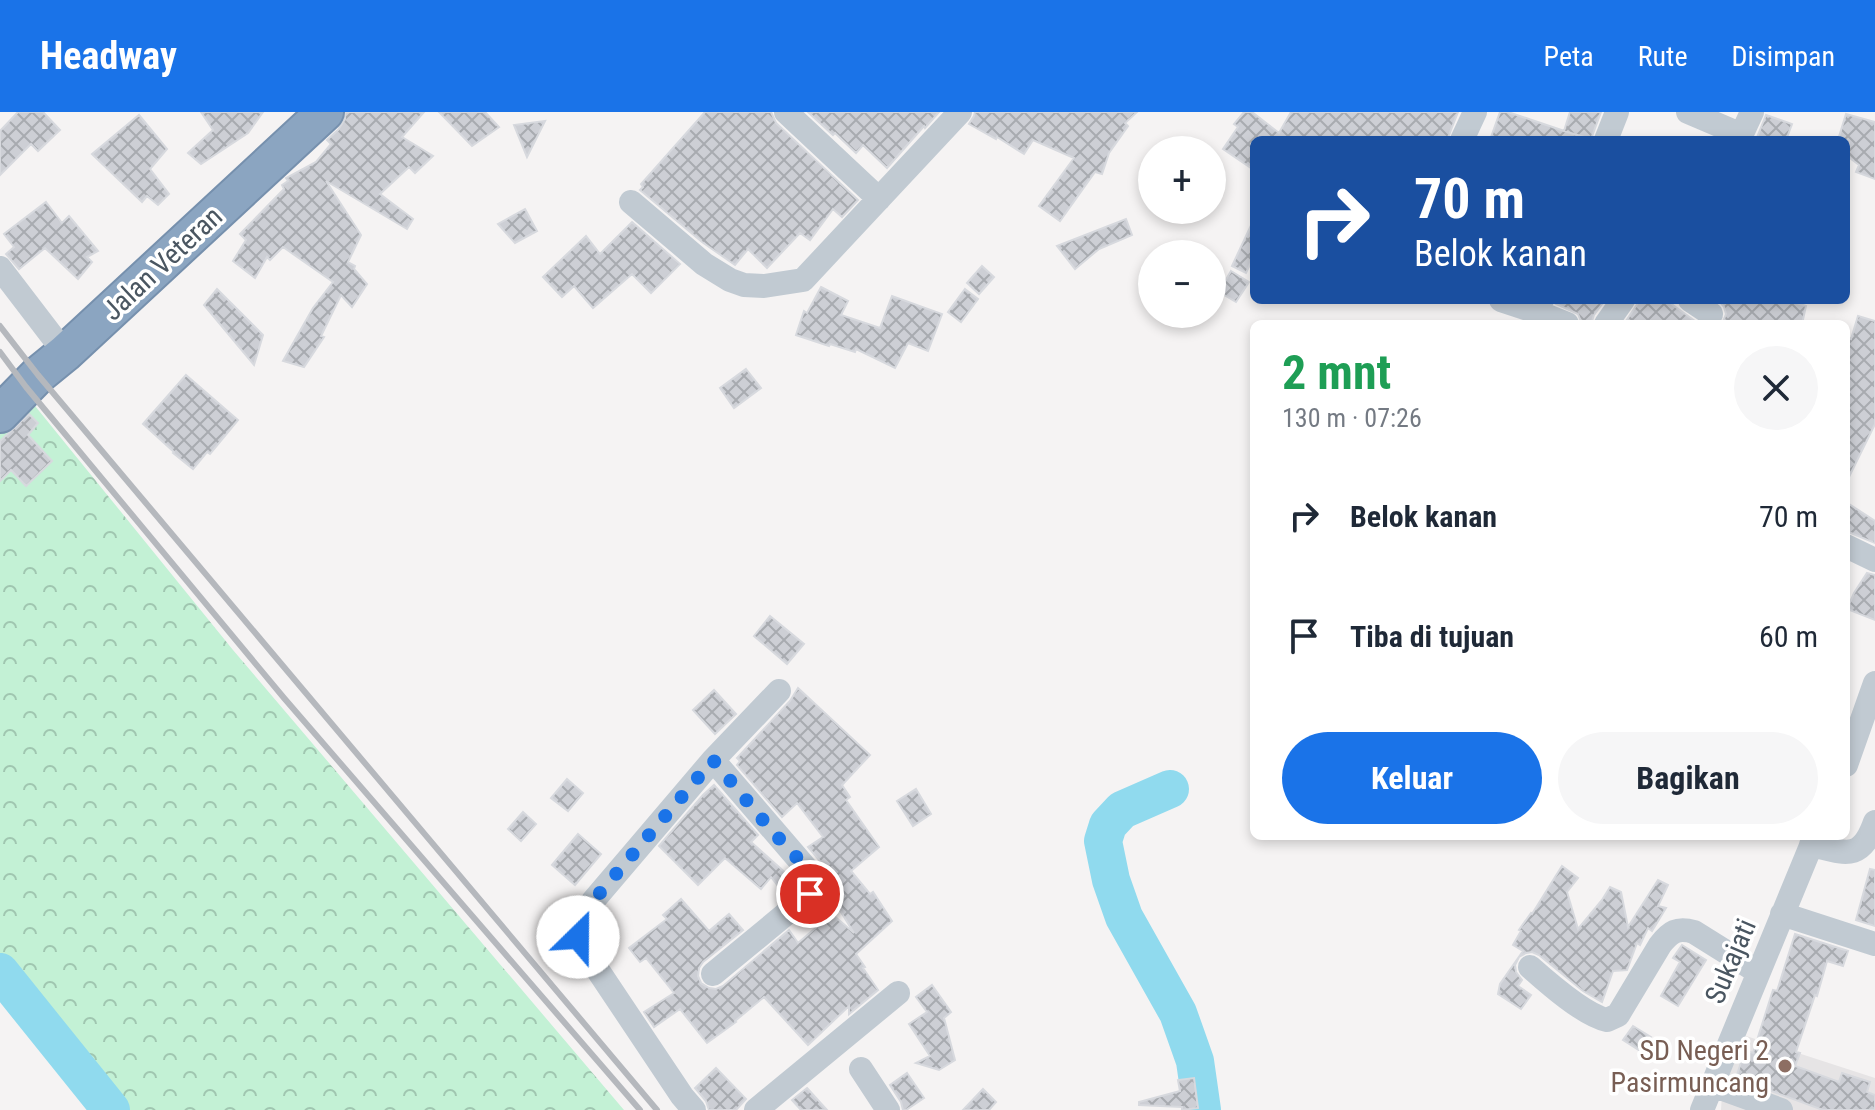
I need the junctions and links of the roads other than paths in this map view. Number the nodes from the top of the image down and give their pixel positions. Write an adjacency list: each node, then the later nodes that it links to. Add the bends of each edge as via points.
1 (325, 112): 19 (highway, Jalan Veteran)
2 (786, 112): 12 (street)
3 (960, 112): 12 (street)
4 (1475, 112): 8 (street)
5 (1617, 112): 9 (street)
6 (1688, 112): 10 (street)
7 (1752, 112): 11 (street)
8 (1464, 136)
9 (1608, 136)
10 (1736, 136)
11 (1741, 136)
12 (879, 199): 13 (street, via 803,280 764,286 730,280 704,264)
13 (631, 202)
14 (0, 268): 19 (street)
15 (1696, 304): 17 (street)
16 (1540, 306): 18 (street)
17 (1711, 314)
18 (1561, 320)
19 (65, 353): 20 (highway, Jalan Veteran)
20 (4, 401)
21 (1850, 548): 22 (street)
22 (1875, 560)
23 (1875, 683): 25 (street)
24 (779, 691): 26 (street)
25 (1850, 754)
26 (713, 760): 33 (street, via 818,882); 37 (street, via 593,901 577,930 581,945)
27 (1875, 822): 28 (street, via 1861,847 1847,854)
28 (1813, 840): 29 (street, Sukajati)
29 (1782, 914): 30 (street); 32 (street, Sukajati)
30 (1875, 944)
31 (1530, 967): 32 (street, via 1591,1014 1607,1020 1618,1015 1660,945 1676,930 1694,932)
32 (1758, 972): 36 (street, Sukajati)
33 (713, 974)
34 (898, 993): 38 (street)
35 (861, 1069): 39 (street)
36 (1712, 1085): 40 (street, Sukajati); 41 (street)
37 (694, 1110)
38 (756, 1110)
39 (888, 1110)
40 (1702, 1110)
41 (1781, 1110)

